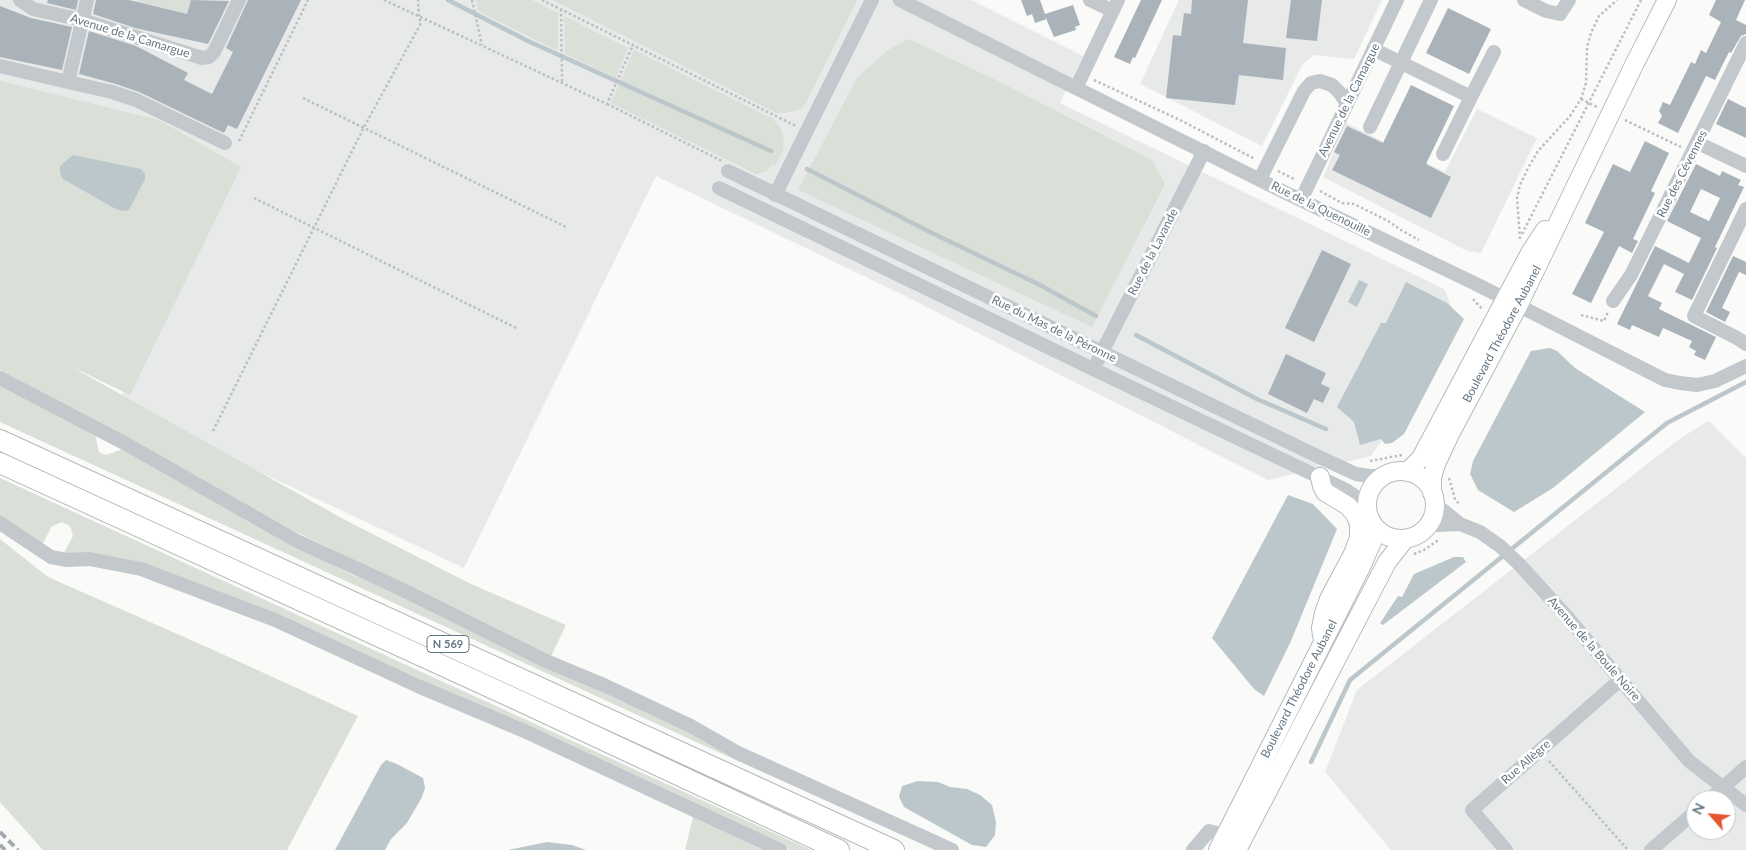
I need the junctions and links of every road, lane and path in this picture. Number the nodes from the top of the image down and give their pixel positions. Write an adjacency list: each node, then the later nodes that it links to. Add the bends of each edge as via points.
1 (20, 0): 22 (street, Avenue de la Camargue, via 33,9)
2 (87, 0): 22 (street)
3 (239, 0): 22 (street, Avenue de la Camargue, via 214,52 202,58)
4 (308, 0): 45 (path, via 238,143 231,146)
5 (384, 0): 21 (path)
6 (418, 0): 21 (path)
7 (472, 0): 25 (path)
8 (542, 0): 20 (path)
9 (872, 0): 57 (street)
10 (1090, 0): 19 (street)
11 (1397, 0): 26 (street, Avenue de la Camargue)
12 (1431, 0): 28 (street)
13 (1524, 0): 14 (street, via 1560,14)
14 (1569, 0)
15 (1617, 0): 37 (path, via 1599,16 1591,33 1587,47 1586,83)
16 (1640, 0): 38 (path)
17 (1668, 0): 41 (main road, Boulevard Théodore Aubanel)
18 (903, 1): 34 (street, Rue de la Quenouille)
19 (1115, 5): 34 (street)
20 (561, 9): 24 (path); 33 (path)
21 (419, 17): 25 (path); 42 (path, via 421,23)
22 (82, 20): 32 (street)
23 (1746, 44): 30 (street, Rue des Cévennes)
24 (633, 45): 39 (path); 43 (path)
25 (482, 46): 33 (path)
26 (1373, 49): 28 (street); 40 (street, Avenue de la Camargue)
27 (1494, 52): 35 (street)
28 (1401, 63): 35 (street); 44 (street)
29 (0, 66): 32 (street)
30 (1741, 68): 46 (street, Rue des Cévennes)
31 (1092, 79): 49 (path)
32 (68, 82): 45 (street, via 136,100)
33 (562, 82): 39 (path)
34 (1076, 88): 47 (street, Rue de la Quenouille)
35 (1471, 97): 48 (street)
36 (303, 98): 42 (path)
37 (1580, 100): 38 (path); 38 (path, via 1538,151 1524,176 1517,198 1520,237)
38 (1589, 103): 41 (path)
39 (607, 104): 51 (path)
40 (1346, 104): 53 (street, via 1332,85 1320,81 1311,83); 59 (street, Avenue de la Camargue)
41 (1611, 113): 46 (path); 66 (main road, Boulevard Théodore Aubanel, via 1581,177 1530,253)
42 (364, 127): 61 (path); 62 (path)
43 (798, 127)
44 (1370, 127)
45 (225, 143)
46 (1695, 148): 50 (street); 65 (street, Rue des Cévennes, via 1631,275)
47 (1204, 151): 53 (street, Rue de la Quenouille); 71 (street, Rue de la Lavande)
48 (1443, 154)
49 (1261, 162)
50 (1746, 166)
51 (727, 167): 57 (street, Rue du Mas de la Péronne)
52 (1272, 168): 54 (path)
53 (1260, 179): 59 (street, Rue de la Quenouille)
54 (1300, 182)
55 (719, 188): 73 (street, Rue du Mas de la Péronne)
56 (1318, 191): 63 (path, via 1388,220)
57 (775, 195): 71 (street, Rue du Mas de la Péronne)
58 (254, 198): 61 (path)
59 (1301, 200): 66 (street, Rue de la Quenouille)
60 (1746, 210): 70 (street, via 1694,316)
61 (314, 227): 69 (path); 75 (path)
62 (566, 227)
63 (1410, 235)
64 (1470, 297): 68 (path, via 1481,306)
65 (1612, 301): 67 (path, via 1604,321)
66 (1512, 303): 72 (street, Rue de la Quenouille, via 1665,380 1697,385 1715,381); 80 (main road, Boulevard Théodore Aubanel, via 1421,458); 84 (main road, Boulevard Théodore Aubanel, via 1436,464 1432,477)
67 (1581, 315)
68 (1483, 317)
69 (516, 328)
70 (1746, 344)
71 (1102, 352): 73 (street, Rue de la Lavande); 81 (street, Rue du Mas de la Péronne, via 1356,474)
72 (1746, 366)
73 (1093, 369): 82 (street, Rue du Mas de la Péronne)
74 (0, 378): 105 (street, via 128,445 297,541 546,661 691,726 738,753)
75 (213, 431)
76 (0, 440): 104 (highway, N 569)
77 (1408, 453): 78 (path)
78 (1368, 462)
79 (0, 463): 103 (highway, N 569)
80 (1406, 472): 81 (main road); 84 (main road, via 1422,479)
81 (1384, 476): 86 (main road, via 1371,491)
82 (1320, 477): 86 (street, Rue du Mas de la Péronne, via 1353,494); 93 (main road, via 1326,492 1348,506 1359,524 1356,546 1324,613)
83 (1448, 477): 85 (path, via 1455,499)
84 (1433, 498): 88 (street); 90 (main road, via 1434,513)
85 (1462, 508)
86 (1367, 509): 89 (main road)
87 (0, 523): 102 (street, via 51,558 89,559 141,570 276,620)
88 (1460, 524): 90 (street, Avenue de la Boule Noire); 94 (street, Avenue de la Boule Noire, via 1480,532 1519,564)
89 (1375, 527): 92 (main road); 93 (main road, Boulevard Théodore Aubanel, via 1368,551)
90 (1426, 527): 92 (main road)
91 (1445, 538): 92 (path)
92 (1408, 547): 107 (main road, Boulevard Théodore Aubanel, via 1397,547 1378,579)
93 (1323, 642): 101 (main road, Boulevard Théodore Aubanel)
94 (1620, 680): 95 (street, Rue Allègre); 97 (street, Avenue de la Boule Noire, via 1689,761)
95 (1540, 751): 108 (street, Rue Allègre, via 1472,810); 109 (path)
96 (1746, 767): 97 (street)
97 (1724, 788): 98 (street); 99 (street, Avenue de la Boule Noire)
98 (1722, 790)
99 (1746, 805)
100 (1686, 820): 110 (street)
101 (1221, 842): 106 (street, via 1209,831)
102 (780, 850)
103 (839, 850)
104 (894, 850)
105 (952, 850)
106 (1193, 850)
107 (1237, 850)
108 (1506, 850)
109 (1628, 850)
110 (1651, 850)

